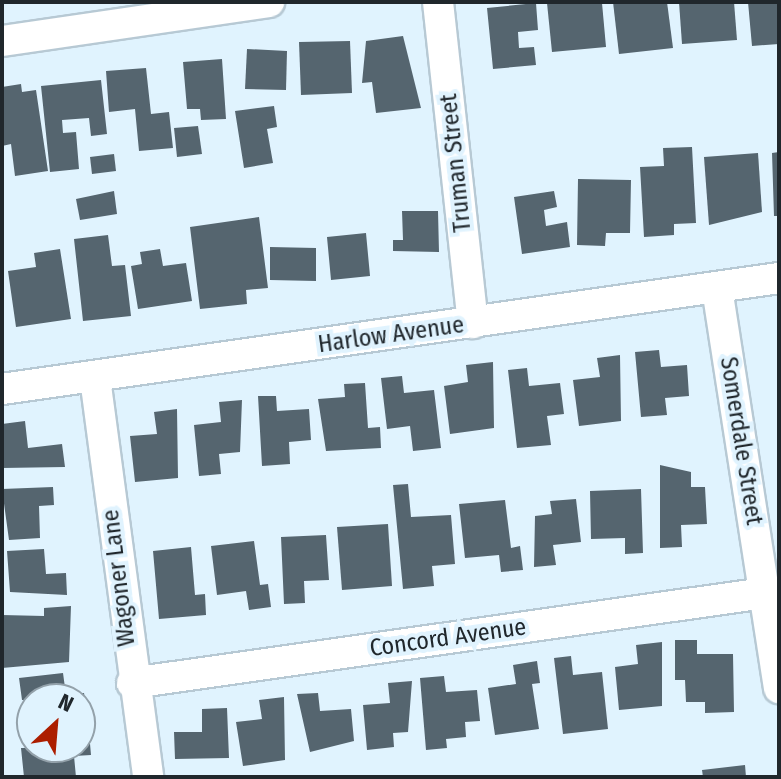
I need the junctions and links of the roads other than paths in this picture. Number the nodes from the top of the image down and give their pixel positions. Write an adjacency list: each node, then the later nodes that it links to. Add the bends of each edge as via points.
1 (269, 2): 3 (street)
2 (438, 2): 6 (street, Truman Street)
3 (2, 41)
4 (779, 278): 5 (street, Harlow Avenue)
5 (717, 288): 6 (street, Harlow Avenue); 9 (street, Somerdale Street)
6 (473, 323): 7 (street, Harlow Avenue)
7 (95, 378): 8 (street, Harlow Avenue); 10 (street, Wagoner Lane)
8 (2, 389)
9 (764, 593): 10 (street, Concord Avenue); 11 (street, Somerdale Street)
10 (132, 683): 12 (street, Wagoner Lane)
11 (779, 688)
12 (148, 777)

